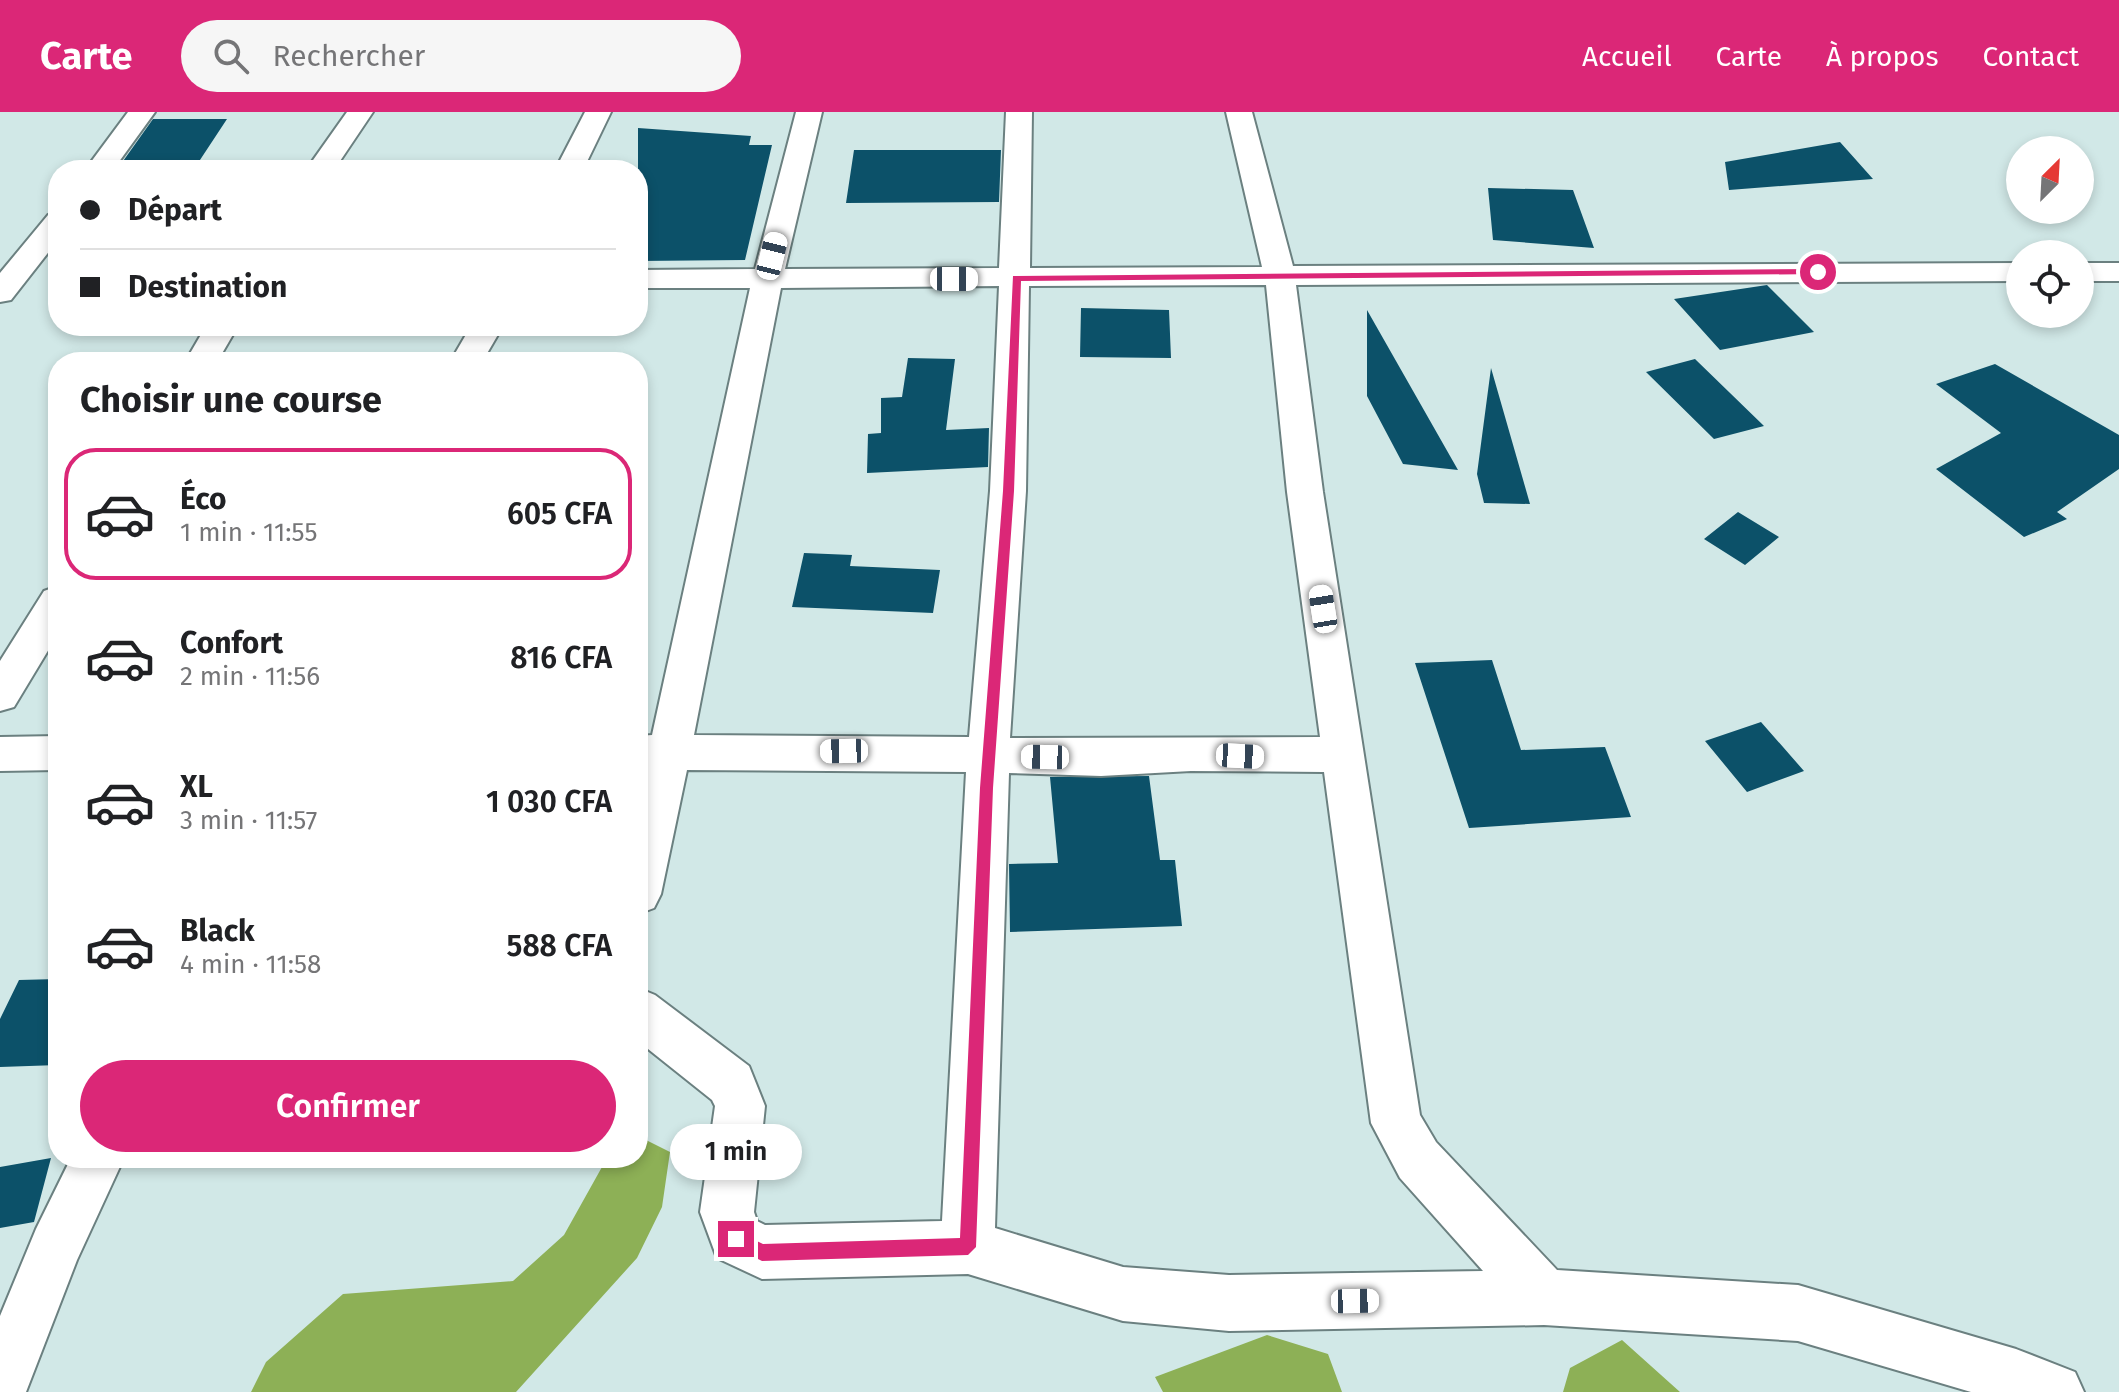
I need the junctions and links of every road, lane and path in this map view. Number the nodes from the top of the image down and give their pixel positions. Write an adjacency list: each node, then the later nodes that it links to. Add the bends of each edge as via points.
1 (142, 112): 7 (street)
2 (360, 112): 8 (street)
3 (598, 112): 9 (street)
4 (809, 112): 18 (street)
5 (1019, 112): 16 (street)
6 (1239, 112): 15 (street)
7 (106, 160)
8 (327, 160)
9 (574, 160)
10 (48, 232): 19 (street)
11 (2006, 272): 15 (street)
12 (2094, 272): 13 (street)
13 (2119, 272)
14 (48, 277): 19 (street)
15 (1280, 277): 16 (street); 25 (street, via 1305,492)
16 (1016, 278): 18 (street); 26 (street, via 1008,491)
17 (648, 279): 18 (street)
18 (766, 280): 24 (street)
19 (5, 281)
20 (48, 617): 21 (street)
21 (0, 695)
22 (48, 753): 23 (street)
23 (0, 754)
24 (655, 754): 26 (street, via 844,751); 27 (street)
25 (1345, 754): 26 (street); 31 (street, via 1396,1123 1418,1160)
26 (988, 757): 30 (street)
27 (648, 812)
28 (648, 1019): 30 (street, via 731,1083 740,1106 727,1212 736,1239 762,1252)
29 (93, 1168): 32 (street)
30 (968, 1247): 31 (street, via 1123,1294 1229,1303)
31 (1544, 1297): 33 (street, via 1798,1313)
32 (0, 1386)
33 (2055, 1392)

